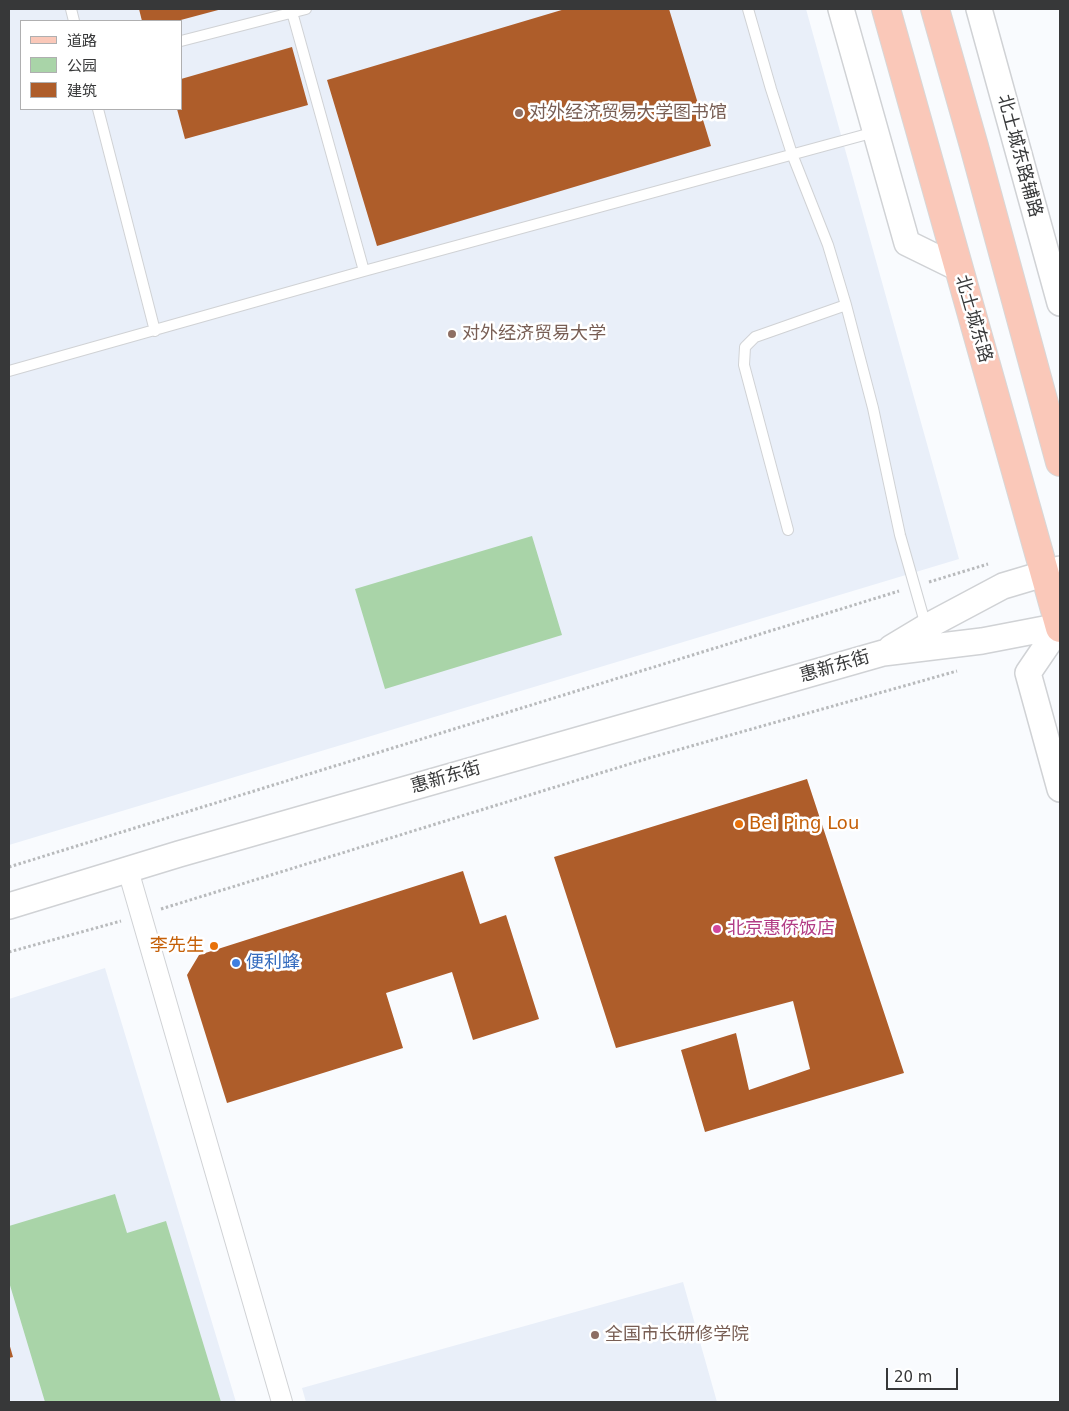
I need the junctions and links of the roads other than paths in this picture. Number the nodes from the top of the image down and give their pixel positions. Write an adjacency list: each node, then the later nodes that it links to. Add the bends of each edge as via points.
1 (306, 9): 7 (lane)
2 (748, 9): 11 (lane)
3 (841, 9): 10 (street)
4 (886, 9): 12 (main road, 北土城东路)
5 (935, 9): 18 (main road)
6 (979, 9): 14 (street, 北土城东路辅路)
7 (292, 12): 8 (lane); 13 (lane)
8 (182, 41)
9 (98, 110): 16 (lane)
10 (876, 131): 11 (lane); 12 (street, via 907,244)
11 (792, 154): 13 (lane); 15 (lane, via 828,245)
12 (958, 268): 20 (main road, 北土城东路)
13 (364, 271): 16 (lane)
14 (1060, 303)
15 (846, 305): 19 (lane, via 755,338 746,348 744,365); 21 (lane, via 873,408 900,535)
16 (155, 331): 17 (lane)
17 (9, 371)
18 (1060, 462)
19 (788, 530)
20 (1053, 571): 21 (street, 惠新东街, via 1003,586); 22 (main road, 北土城东路)
21 (926, 627): 23 (street, 惠新东街)
22 (1060, 627): 23 (street, 惠新东街); 24 (street, via 1028,673)
23 (883, 653): 25 (street, 惠新东街)
24 (1060, 789)
25 (128, 870): 26 (street, 惠新东街); 27 (street)
26 (9, 906)
27 (282, 1402)

